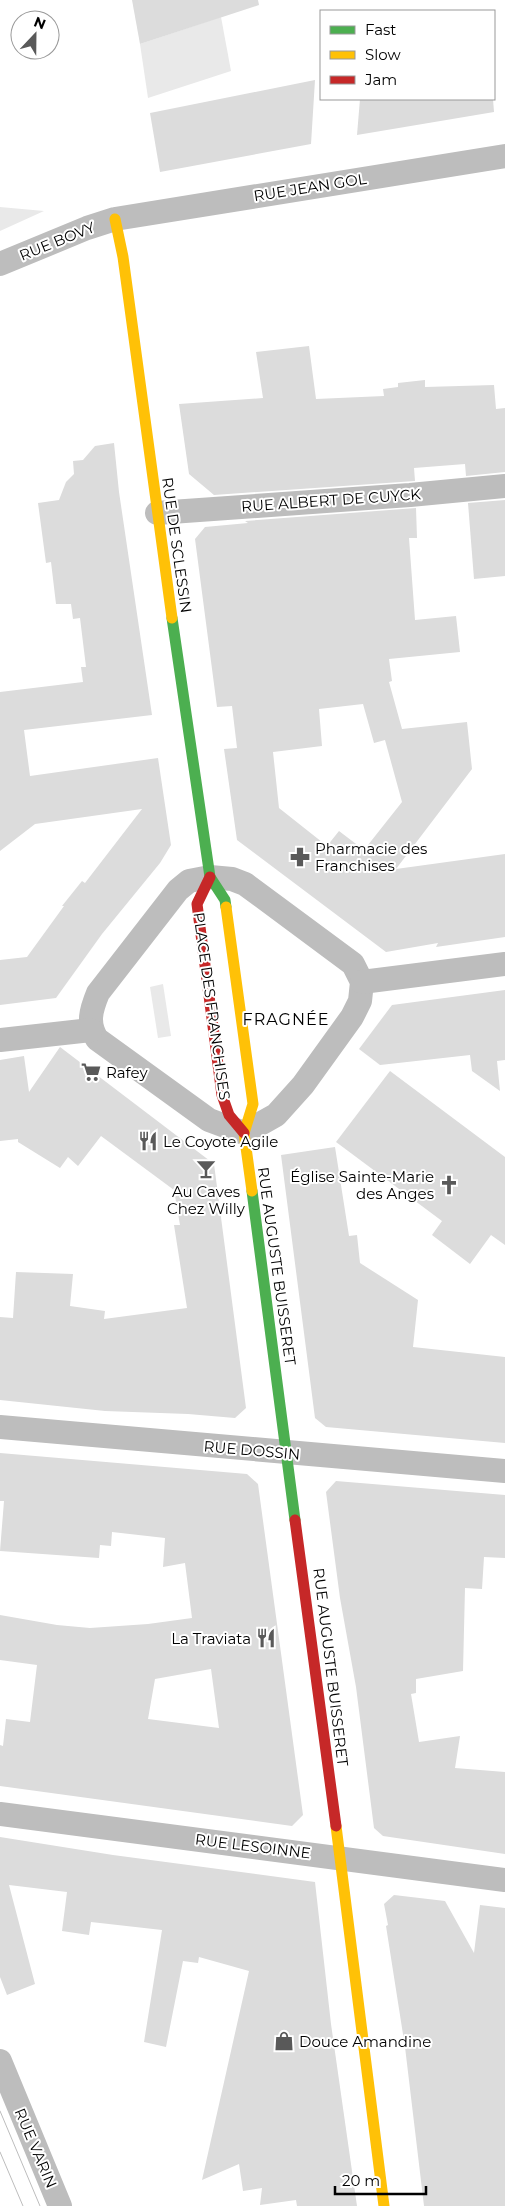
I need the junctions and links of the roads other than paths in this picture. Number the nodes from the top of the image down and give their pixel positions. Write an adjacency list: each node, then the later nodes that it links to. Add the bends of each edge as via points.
1 (505, 156): 2 (street, RUE JEAN GOL)
2 (115, 219): 3 (street, RUE BOVY); 5 (street, RUE DE SCLESSIN, via 124,257)
3 (0, 264)
4 (505, 486): 5 (street, RUE ALBERT DE CUYCK)
5 (157, 513): 6 (street, RUE DE SCLESSIN)
6 (210, 876): 8 (street, via 245,884 353,964); 9 (street, via 189,881 178,890 98,993 92,1008); 11 (street, PLACE DES FRANCHISES, via 225,900 253,1104); 11 (street, PLACE DES FRANCHISES, via 197,904 203,958 222,1096 229,1115)
7 (505, 964): 8 (street)
8 (362, 982): 11 (street, via 360,1001 352,1017 303,1085 276,1115)
9 (91, 1030): 10 (street); 11 (street, PLACE DES FRANCHISES, via 97,1039 209,1120)
10 (0, 1040)
11 (244, 1133): 13 (street, RUE AUGUSTE BUISSERET)
12 (0, 1427): 13 (street, RUE DOSSIN)
13 (287, 1453): 14 (street, RUE DOSSIN); 16 (street, RUE AUGUSTE BUISSERET)
14 (505, 1471)
15 (0, 1814): 16 (street, RUE LESOINNE)
16 (340, 1857): 17 (street, RUE LESOINNE); 20 (street, RUE AUGUSTE BUISSERET)
17 (505, 1880)
18 (0, 2061): 19 (street, RUE VARIN)
19 (60, 2206)
20 (384, 2206)

